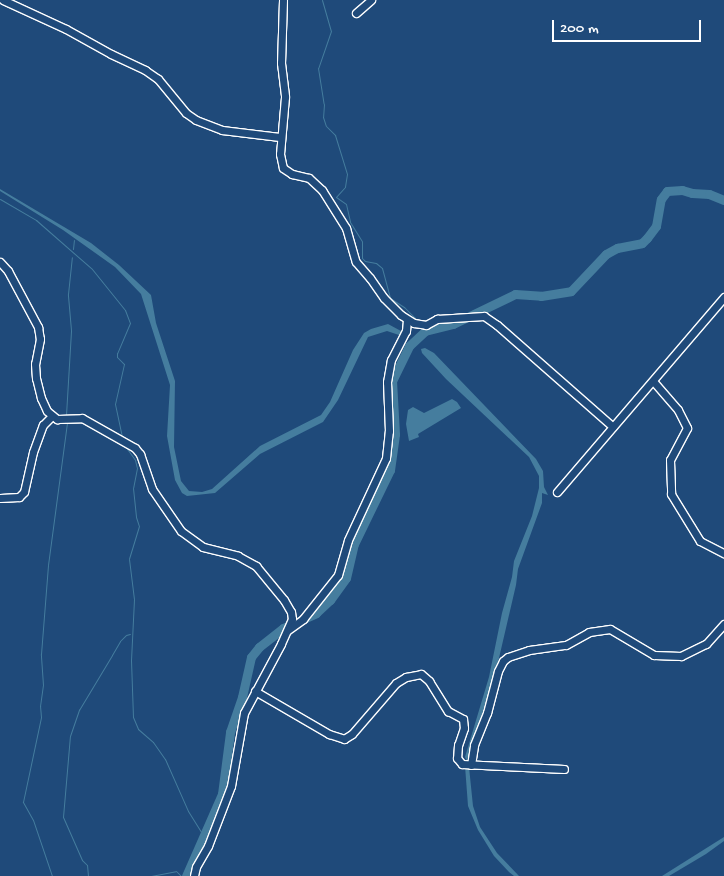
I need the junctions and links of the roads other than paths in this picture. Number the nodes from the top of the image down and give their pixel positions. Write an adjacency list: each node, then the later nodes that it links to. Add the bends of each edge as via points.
1 (3, 0): 5 (street, via 145,70 158,79 186,113 196,120 222,130)
2 (283, 0): 5 (street, via 281,63 285,97)
3 (371, 0): 4 (street)
4 (356, 12)
5 (280, 137): 8 (street, via 282,168 309,178 322,190 346,228 356,262 384,298)
6 (0, 262): 10 (street, via 38,327 36,378 41,398)
7 (724, 297): 9 (street)
8 (407, 320): 11 (street, via 426,325 437,319 484,316); 16 (street, via 391,360 387,382 390,431 386,458 348,540 338,575 303,618)
9 (653, 381): 11 (street); 14 (street, via 678,410 687,428 670,460 671,494 700,540)
10 (52, 416): 13 (street, via 43,425 33,452 24,492 19,497); 16 (street, via 61,420 82,418 134,448 140,454 155,494 181,531 203,547 238,556 256,566 284,600 292,619)
11 (614, 428): 12 (street)
12 (557, 492)
13 (0, 498)
14 (724, 553)
15 (724, 624): 18 (street, via 706,644 681,656 654,655 610,629 589,632 566,645 529,650 508,657 498,671 474,745)
16 (287, 630): 17 (street)
17 (255, 691): 18 (street, via 329,734 344,739 396,684 406,677 421,674 448,710 463,719 458,758 462,764); 20 (street, via 244,713 231,786)
18 (471, 765): 19 (street)
19 (564, 769)
20 (194, 876)

